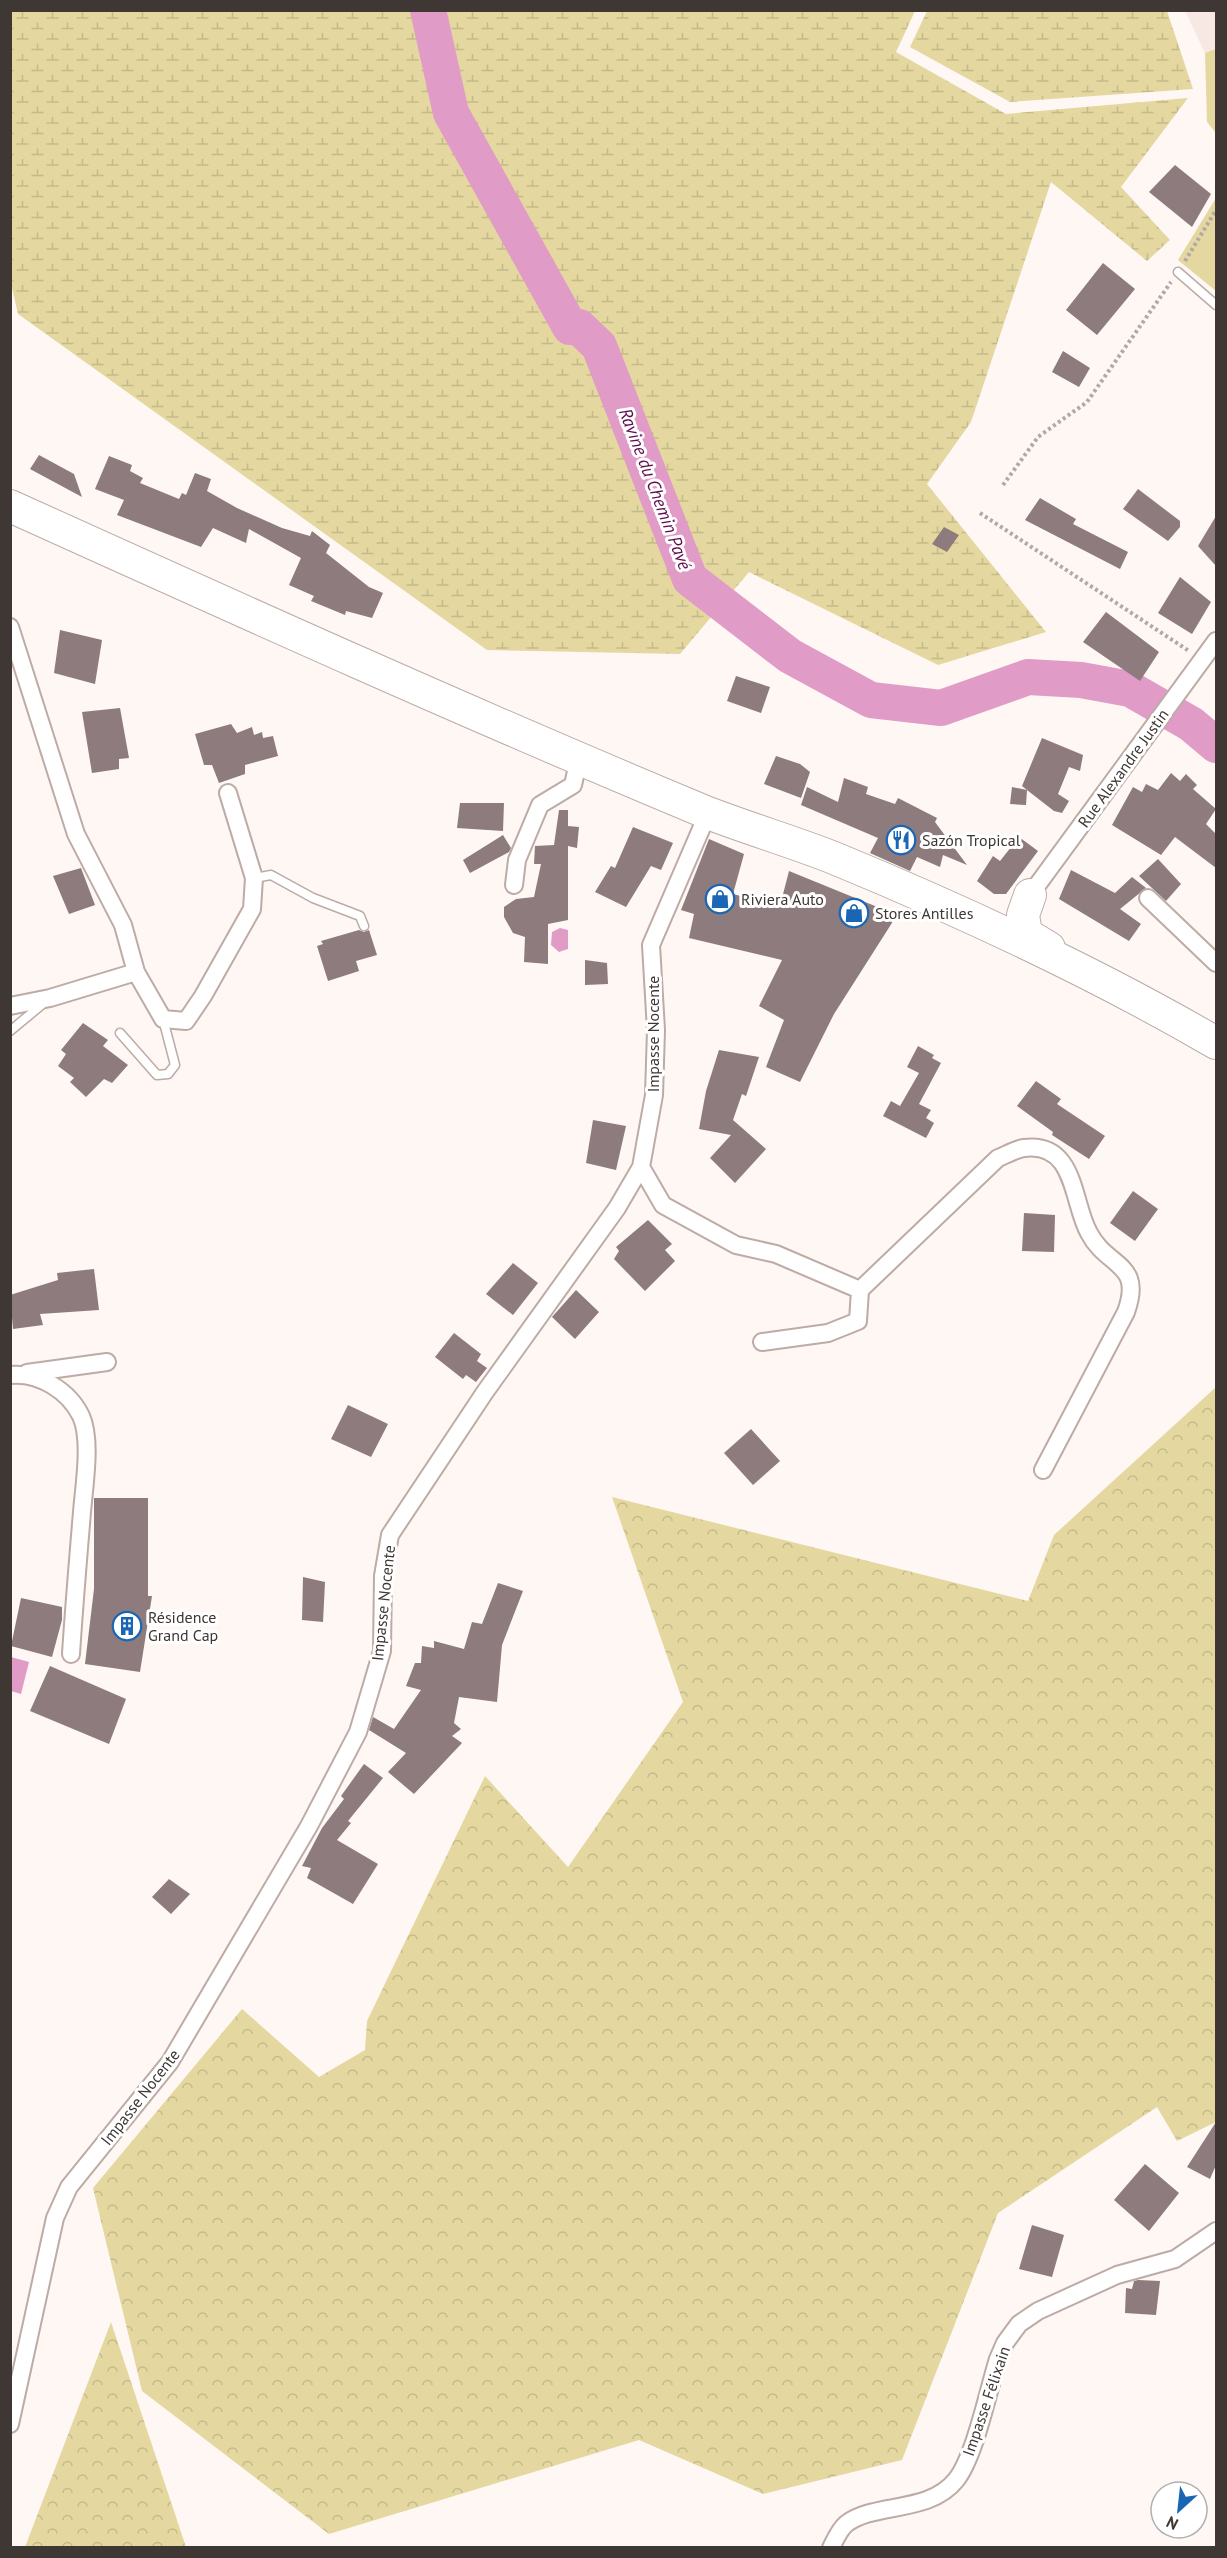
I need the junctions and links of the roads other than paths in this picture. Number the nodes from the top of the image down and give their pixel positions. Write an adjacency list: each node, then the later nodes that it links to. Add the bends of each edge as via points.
1 (1178, 272): 2 (lane)
2 (1216, 305)
3 (10, 506): 7 (highway, via 397,681)
4 (10, 627): 6 (street)
5 (1216, 641): 13 (street, Rue Alexandre Justin)
6 (16, 665): 18 (street, via 76,834 123,925)
7 (579, 758): 9 (highway); 12 (street, via 573,785 540,805 517,860)
8 (228, 793): 11 (street)
9 (708, 813): 10 (highway); 27 (street, Impasse Nocente, via 651,945 656,1030 654,1095)
10 (761, 831): 15 (highway, via 834,858); 26 (highway, via 997,940 1173,1027)
11 (254, 878): 16 (lane, via 271,875 313,898 360,916); 22 (street, via 252,909 203,996 186,1021)
12 (514, 885)
13 (1030, 896): 15 (highway, via 1010,917 1002,919 978,915 957,905); 19 (highway, via 1023,915 1026,934 1092,970)
14 (1148, 898): 17 (street)
15 (945, 908): 19 (highway)
16 (364, 926)
17 (1216, 963)
18 (136, 972): 20 (street); 22 (street)
19 (1097, 978): 25 (highway)
20 (50, 998): 21 (street); 23 (lane)
21 (10, 1006)
22 (163, 1019): 24 (lane, via 174,1065 168,1074 157,1075)
23 (10, 1031)
24 (120, 1033)
25 (1216, 1043)
26 (1216, 1055)
27 (641, 1167): 28 (street, via 663,1205 736,1245 776,1254); 35 (street, Impasse Nocente, via 617,1208 492,1382 390,1535 383,1576 382,1651 358,1732 309,1826 170,2062 69,2187 55,2218)
28 (860, 1290): 29 (street, via 858,1321 828,1333); 32 (street, via 999,1158 1023,1148 1042,1149 1060,1159 1073,1182 1090,1237 1130,1277 1132,1296)
29 (762, 1342)
30 (107, 1362): 31 (street)
31 (13, 1375): 33 (street, via 45,1381 66,1394 82,1417 85,1480)
32 (1043, 1470)
33 (70, 1654)
34 (1216, 2231): 36 (street, Impasse Félixain, via 1175,2259 1117,2276 1038,2311 1019,2324 998,2358 968,2459 955,2481 924,2502 846,2524)
35 (10, 2424)
36 (831, 2547)

